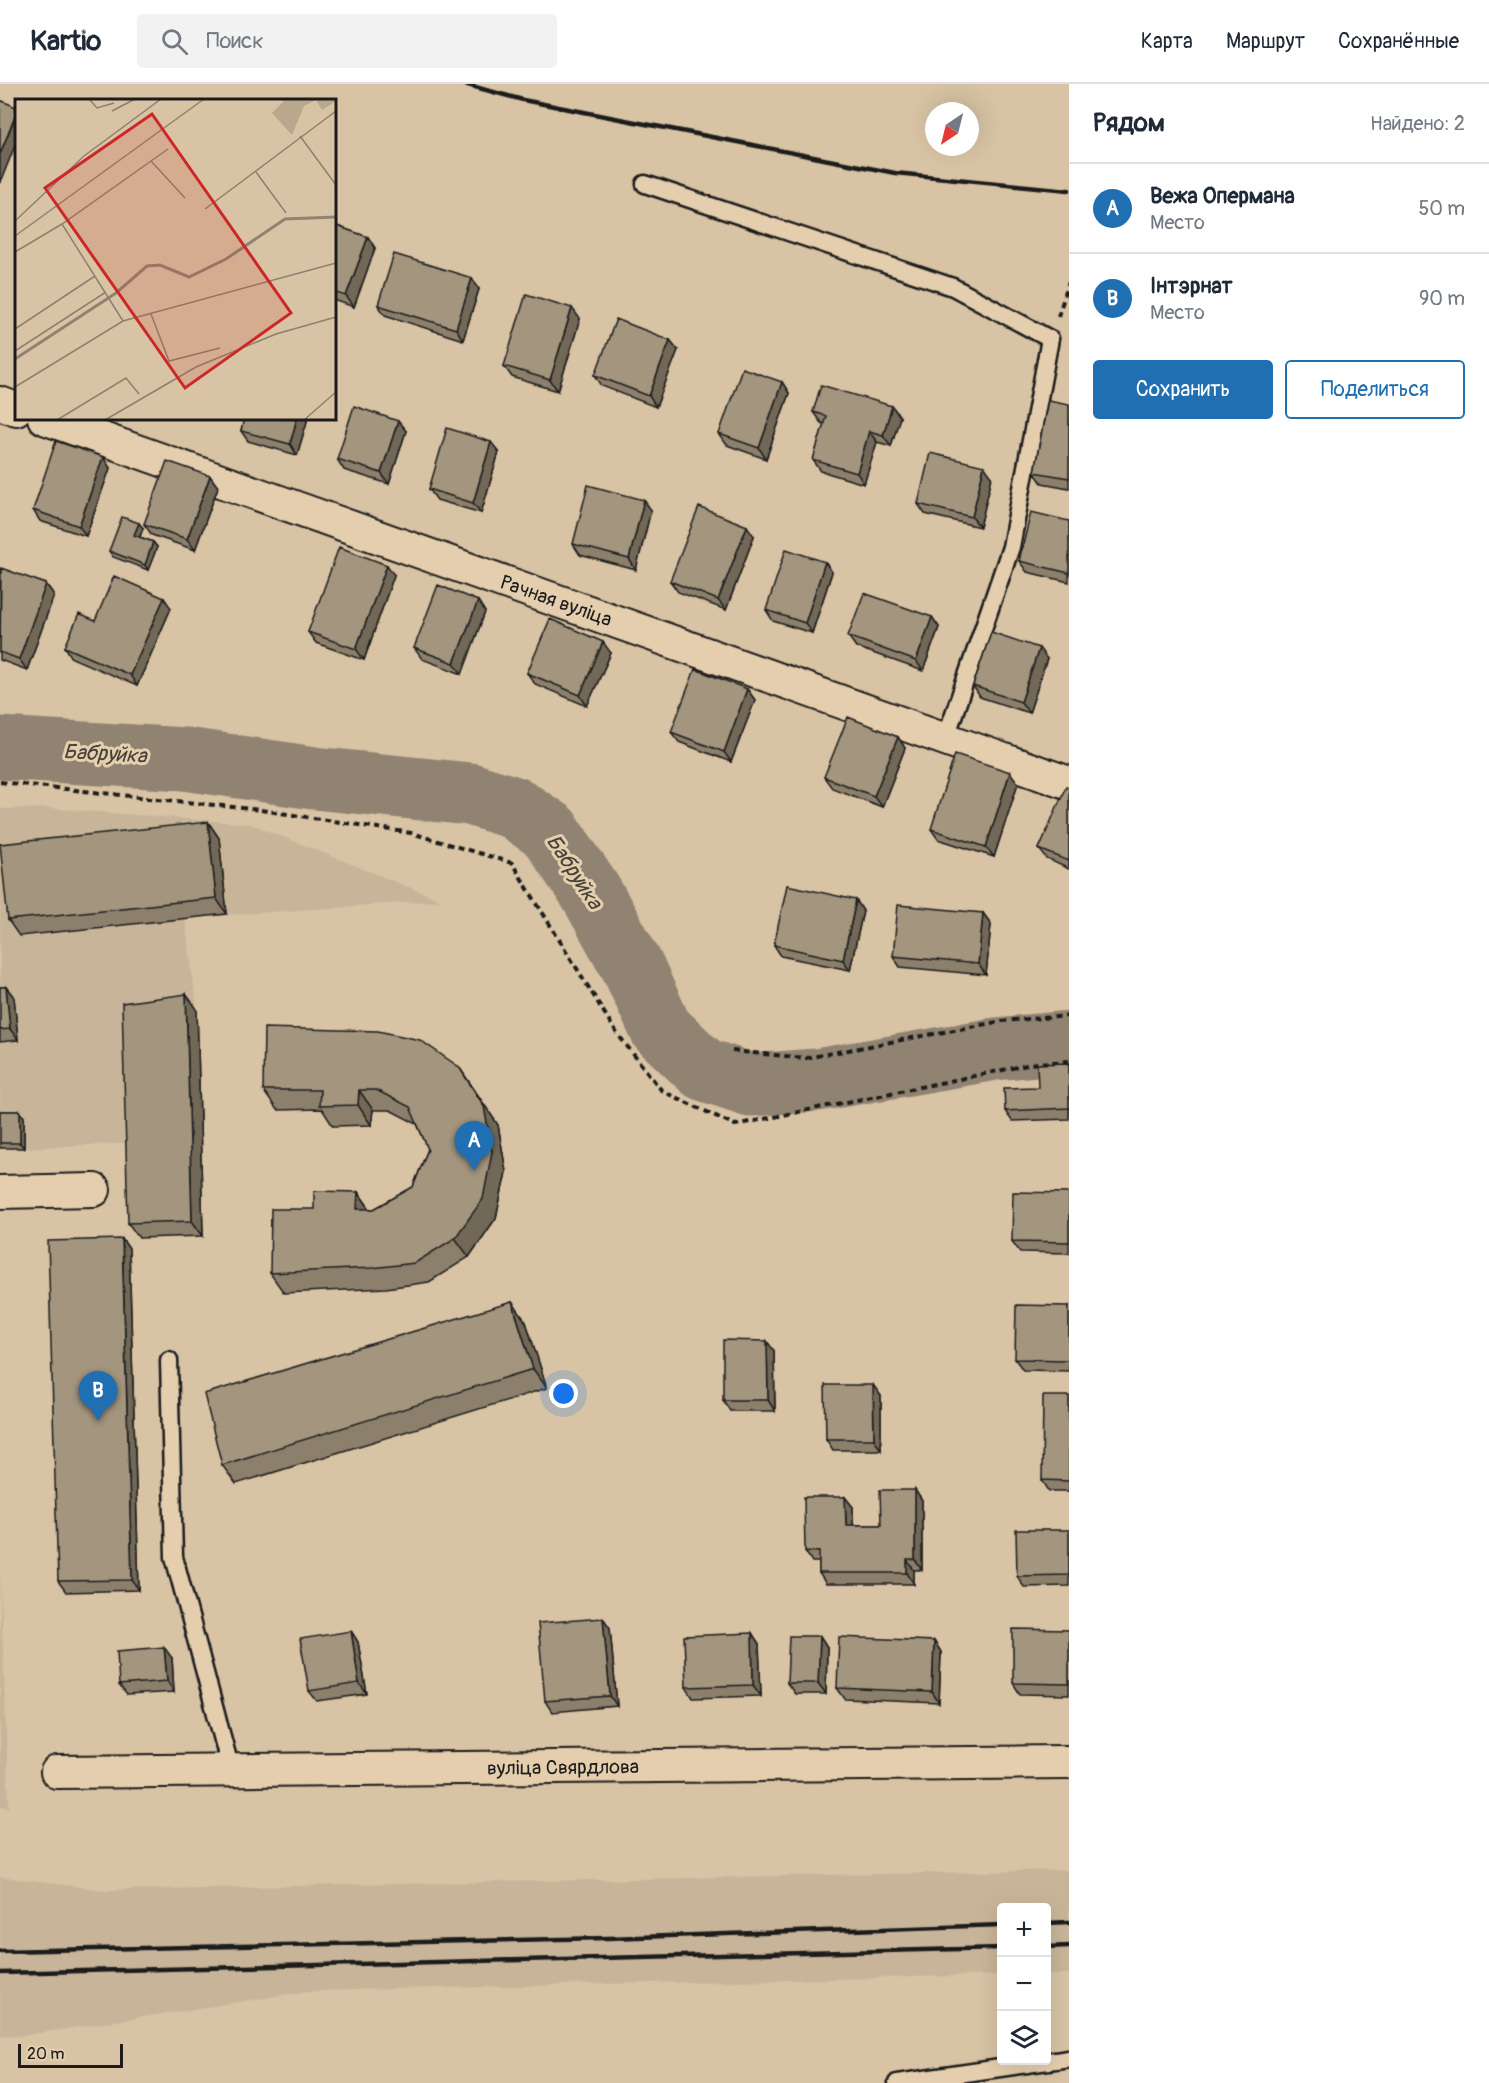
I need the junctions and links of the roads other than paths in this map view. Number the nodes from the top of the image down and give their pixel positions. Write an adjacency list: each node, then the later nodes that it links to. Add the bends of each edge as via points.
1 (645, 184): 5 (lane, via 953,287 1050,339 1011,547)
2 (0, 403): 3 (street)
3 (15, 409)
4 (50, 420): 5 (street, Рачная вуліца)
5 (946, 737): 6 (street, Рачная вуліца)
6 (1069, 783)
7 (94, 1190): 8 (street)
8 (0, 1192)
9 (169, 1360): 11 (lane, via 174,1557)
10 (1069, 1762): 11 (street, вуліца Свярдлова)
11 (231, 1770): 12 (street, вуліца Свярдлова)
12 (57, 1772)
13 (1069, 2058): 14 (lane)
14 (897, 2083)

